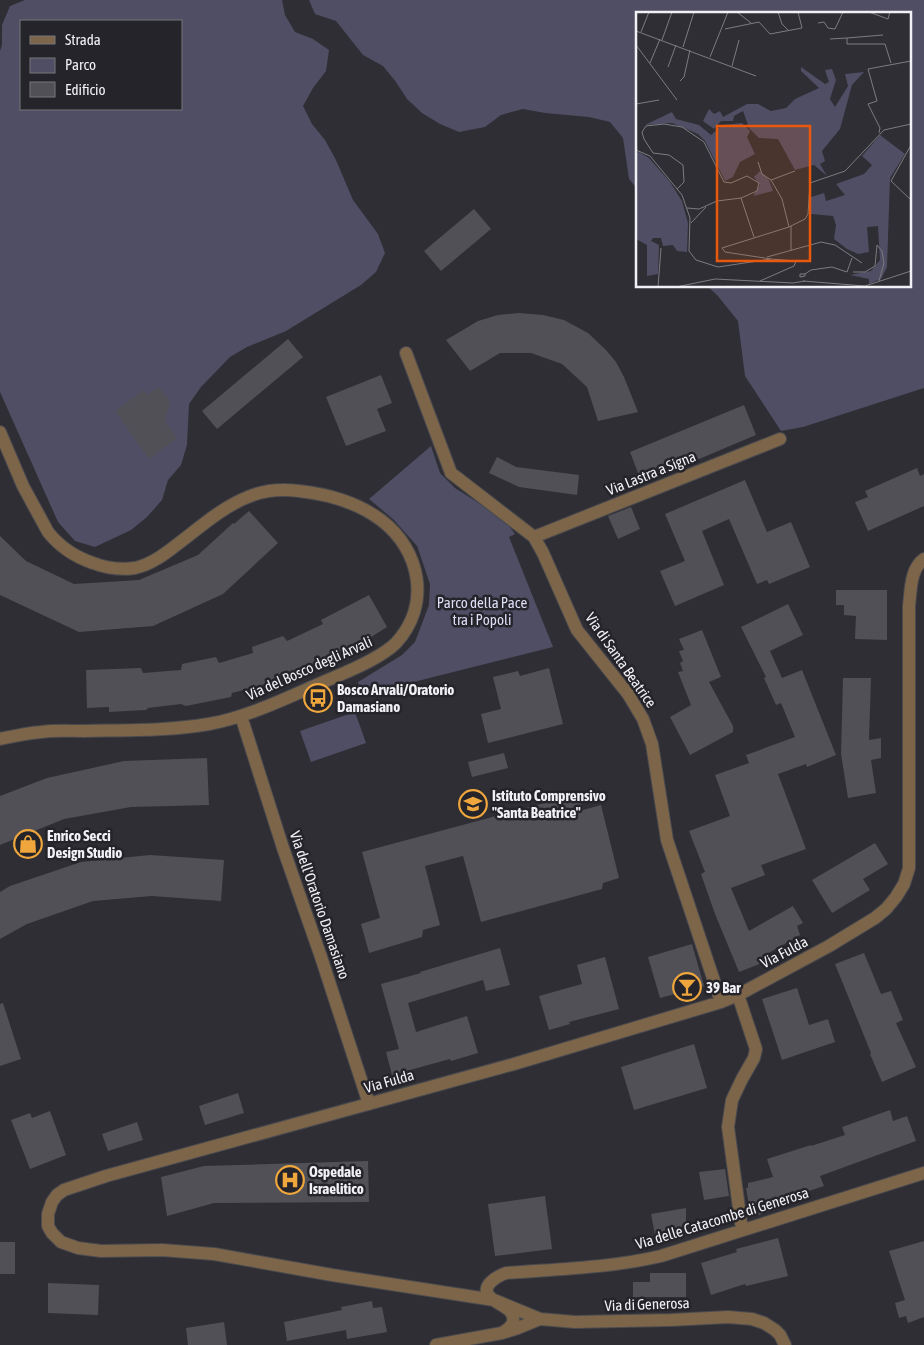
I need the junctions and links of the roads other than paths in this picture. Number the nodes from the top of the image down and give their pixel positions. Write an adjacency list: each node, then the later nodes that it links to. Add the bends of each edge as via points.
1 (406, 353): 4 (street, Via di Santa Beatrice, via 451,473)
2 (0, 432): 6 (street, Via del Bosco degli Arvali, via 23,486 48,532 75,555 103,566 124,569 144,565 237,502 275,490 306,492 341,500 371,513 396,534 410,556 418,580 417,604 409,625 395,644 345,672)
3 (780, 439): 4 (street, Via Lastra a Signa)
4 (534, 537): 9 (street, Via di Santa Beatrice, via 577,630 628,694 648,731 667,840)
5 (924, 559): 8 (street, Via Fulda, via 914,570 909,606 910,852 904,884 886,909 875,918)
6 (241, 716): 7 (street, Via del Bosco degli Arvali, via 197,726 49,731); 10 (street, Via dell'Oratorio Damasiano)
7 (0, 739)
8 (738, 995): 9 (street, Via Fulda); 12 (street, via 756,1049 732,1100 728,1128)
9 (721, 1002): 10 (street, Via Fulda)
10 (369, 1104): 13 (street, Via Fulda, via 64,1190 52,1202 48,1226 61,1242 78,1248 214,1254)
11 (924, 1173): 12 (street, Via delle Catacombe di Generosa)
12 (742, 1230): 13 (street, Via delle Catacombe di Generosa, via 636,1262 506,1272 487,1288)
13 (494, 1300): 14 (street, Via Fulda); 15 (street, via 509,1310 513,1318 509,1329)
14 (540, 1319): 15 (street, Via di Generosa); 17 (street, Via di Generosa, via 574,1322 744,1318 770,1326)
15 (502, 1333): 16 (street, Via di Generosa)
16 (436, 1345)
17 (785, 1345)

